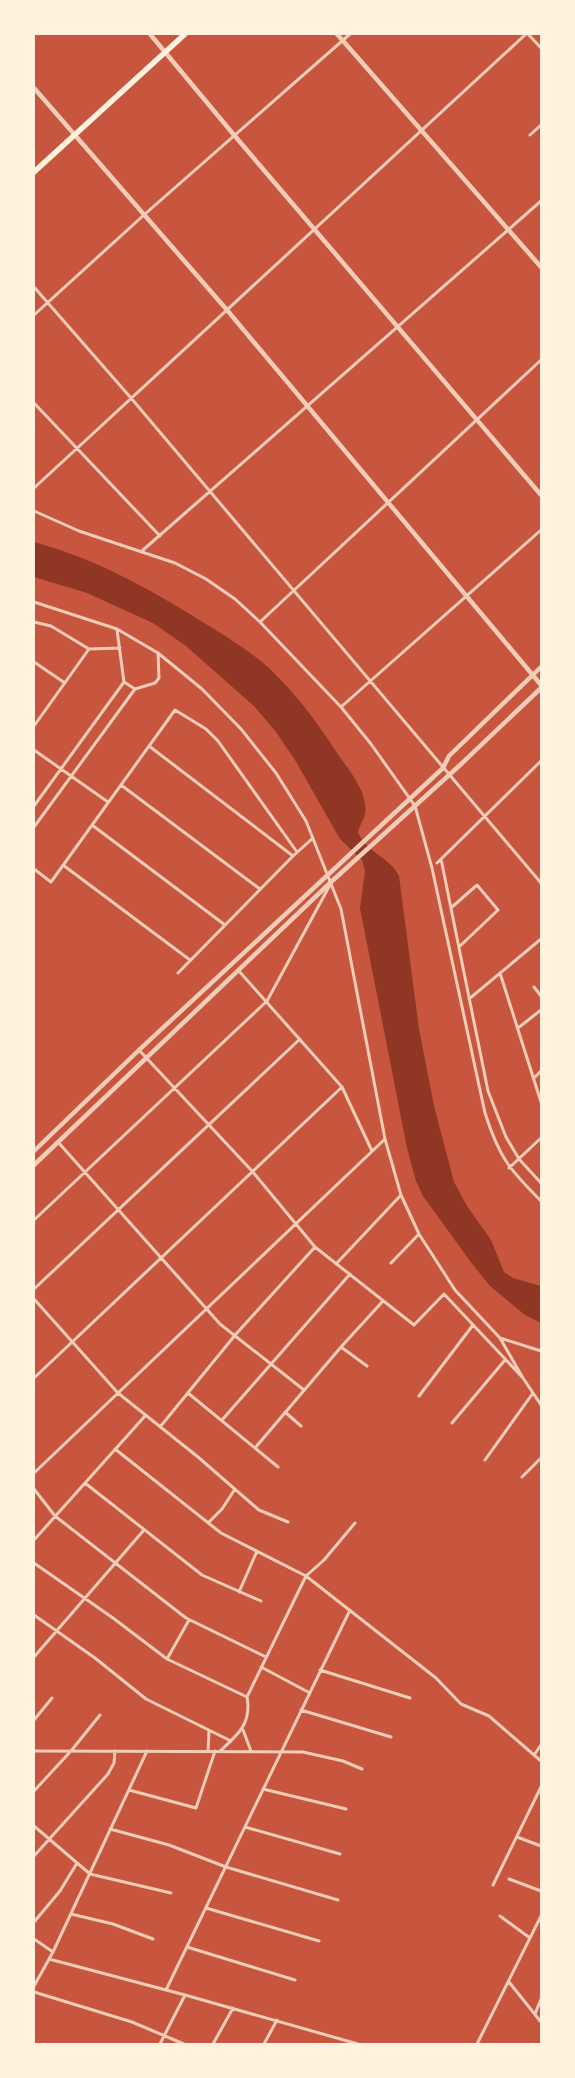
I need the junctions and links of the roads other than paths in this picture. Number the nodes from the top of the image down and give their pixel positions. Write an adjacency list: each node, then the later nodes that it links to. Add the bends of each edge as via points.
1 (150, 34): 8 (street)
2 (185, 34): 8 (main road)
3 (338, 34): 6 (street)
4 (350, 34): 6 (street)
5 (527, 34): 7 (street); 11 (street)
6 (343, 40): 11 (street); 13 (street)
7 (541, 48)
8 (167, 51): 12 (main road); 13 (street)
9 (34, 88): 12 (street)
10 (541, 125): 14 (street)
11 (422, 130): 18 (street); 19 (street)
12 (74, 135): 15 (main road); 17 (street)
13 (234, 135): 17 (street); 18 (street)
14 (530, 135)
15 (34, 172)
16 (541, 201): 19 (street)
17 (144, 214): 22 (street); 23 (street)
18 (314, 229): 23 (street); 25 (street)
19 (509, 229): 20 (street); 25 (street)
20 (541, 267)
21 (34, 287): 22 (street)
22 (48, 302): 24 (street); 27 (street)
23 (228, 310): 27 (street); 29 (street)
24 (34, 316)
25 (398, 327): 29 (street); 30 (street)
26 (541, 360): 30 (street)
27 (131, 398): 31 (street); 33 (street)
28 (34, 403): 31 (street)
29 (308, 406): 33 (street); 35 (street)
30 (477, 420): 34 (street); 35 (street)
31 (77, 448): 32 (street); 38 (street)
32 (35, 486)
33 (210, 492): 38 (street); 40 (street)
34 (541, 495)
35 (388, 502): 40 (street); 41 (street)
36 (34, 511): 39 (street, via 79,531)
37 (541, 530): 41 (street)
38 (160, 536): 39 (street)
39 (143, 550): 44 (street, via 206,579)
40 (293, 590): 44 (street); 53 (street)
41 (467, 596): 51 (street); 53 (street)
42 (34, 602): 45 (street)
43 (34, 622): 47 (street, via 51,626)
44 (260, 622): 57 (street)
45 (117, 629): 46 (street); 48 (street)
46 (120, 648): 47 (street); 52 (street)
47 (89, 649): 54 (street)
48 (158, 653): 56 (street, via 159,678 155,683); 74 (street, via 202,688 241,729 276,773)
49 (34, 662): 54 (street)
50 (541, 667): 51 (street)
51 (533, 675): 55 (street); 62 (street, via 448,756)
52 (124, 682): 56 (street); 63 (street)
53 (370, 682): 57 (street); 62 (street)
54 (65, 683): 58 (street)
55 (541, 686): 64 (street)
56 (135, 689): 65 (street)
57 (341, 708): 67 (street)
58 (34, 723)
59 (149, 746): 66 (street); 75 (street, via 175,710 198,724 218,741); 76 (street)
60 (34, 750): 63 (street)
61 (541, 761): 71 (street)
62 (443, 768): 64 (street); 67 (street)
63 (61, 769): 65 (street); 69 (street)
64 (448, 774): 70 (street); 71 (street)
65 (71, 776): 68 (street); 73 (street)
66 (121, 785): 68 (street); 84 (street)
67 (410, 798): 70 (street); 81 (street)
68 (108, 802): 72 (street)
69 (34, 806)
70 (415, 806): 82 (street); 115 (street, via 432,868 485,1113 494,1142)
71 (484, 816): 77 (street); 83 (street)
72 (92, 825): 79 (street); 86 (street)
73 (34, 827)
74 (313, 838): 75 (street); 81 (street)
75 (297, 852): 76 (street)
76 (293, 856): 84 (street)
77 (441, 859): 78 (street); 85 (street)
78 (437, 863)
79 (63, 865): 80 (street, via 50,882); 89 (street)
80 (34, 869)
81 (328, 874): 82 (street); 100 (street)
82 (331, 882): 90 (street); 96 (street); 109 (street, via 341,909)
83 (541, 883)
84 (260, 889): 86 (street)
85 (452, 908): 88 (street); 88 (street, via 478,885 498,910)
86 (225, 925): 89 (street)
87 (541, 939): 92 (street)
88 (459, 946): 95 (street)
89 (190, 960): 91 (street)
90 (238, 970): 96 (street); 101 (street)
91 (178, 973)
92 (500, 973): 95 (street); 98 (street)
93 (534, 987): 94 (street)
94 (541, 996)
95 (468, 1000): 113 (street, via 496,1115)
96 (267, 1001): 99 (street); 105 (street)
97 (541, 1010): 98 (street)
98 (518, 1028): 103 (street)
99 (300, 1039): 104 (street); 107 (street)
100 (139, 1050): 101 (street); 111 (street)
101 (146, 1058): 105 (street); 110 (street)
102 (541, 1071): 103 (street)
103 (534, 1078): 106 (street)
104 (342, 1086): 112 (street); 116 (street)
105 (174, 1087): 107 (street); 117 (street)
106 (541, 1102)
107 (208, 1124): 116 (street); 121 (street)
108 (541, 1138): 113 (street)
109 (385, 1139): 112 (street); 119 (street)
110 (58, 1142): 114 (street); 117 (street)
111 (34, 1151)
112 (372, 1151): 123 (street)
113 (519, 1159): 115 (street); 118 (street)
114 (34, 1165)
115 (509, 1168): 120 (street)
116 (252, 1170): 123 (street); 126 (street)
117 (85, 1171): 121 (street); 122 (street)
118 (541, 1183)
119 (401, 1195): 124 (street); 128 (street)
120 (541, 1201)
121 (118, 1208): 126 (street); 130 (street)
122 (34, 1220)
123 (296, 1224): 125 (street); 133 (street)
124 (419, 1234): 127 (street); 136 (street, via 455,1290)
125 (315, 1247): 128 (street); 135 (street)
126 (162, 1257): 133 (street); 137 (street)
127 (391, 1263)
128 (336, 1264): 129 (street)
129 (350, 1274): 132 (street); 141 (street)
130 (34, 1289)
131 (34, 1299): 137 (street)
132 (383, 1301): 134 (street, via 414,1325 444,1294); 138 (street)
133 (208, 1308): 135 (street, via 220,1324); 146 (street)
134 (473, 1325): 140 (street); 149 (street)
135 (236, 1334): 141 (street); 147 (street)
136 (500, 1338): 139 (street); 144 (street)
137 (72, 1342): 143 (street); 146 (street)
138 (341, 1347): 142 (street); 145 (street)
139 (541, 1351)
140 (505, 1360): 144 (street); 154 (street)
141 (272, 1364): 145 (street); 153 (street)
142 (367, 1366)
143 (34, 1378)
144 (523, 1378): 148 (street)
145 (304, 1390): 151 (street)
146 (118, 1393): 152 (street); 162 (street)
147 (188, 1393): 153 (street); 156 (street)
148 (532, 1393): 150 (street); 160 (street)
149 (419, 1396)
150 (541, 1405)
151 (285, 1412): 155 (street); 157 (street)
152 (145, 1416): 156 (street); 158 (street)
153 (222, 1420): 157 (street)
154 (452, 1423)
155 (301, 1426)
156 (160, 1427): 166 (street)
157 (255, 1448): 161 (street)
158 (116, 1450): 164 (street); 169 (street)
159 (541, 1458): 163 (street)
160 (485, 1460)
161 (278, 1467)
162 (34, 1473)
163 (522, 1477)
164 (85, 1484): 167 (street); 171 (street)
165 (34, 1489): 167 (street)
166 (235, 1489): 168 (street, via 259,1510); 169 (street)
167 (55, 1516): 172 (street); 175 (street)
168 (288, 1522)
169 (208, 1523): 173 (street)
170 (355, 1523): 176 (street, via 330,1554)
171 (144, 1530): 175 (street); 177 (street, via 202,1574)
172 (34, 1540)
173 (257, 1551): 176 (street); 177 (street)
174 (34, 1563): 178 (street)
175 (114, 1564): 178 (street); 182 (street)
176 (306, 1576): 180 (street); 185 (street)
177 (239, 1592): 179 (street)
178 (85, 1598): 183 (street); 186 (street)
179 (261, 1601)
180 (350, 1610): 188 (street); 209 (street, via 436,1678 461,1704 489,1716)
181 (34, 1614): 183 (street)
182 (188, 1620): 185 (street); 186 (street)
183 (57, 1630): 184 (street); 197 (street, via 146,1699)
184 (34, 1657)
185 (266, 1657): 187 (street)
186 (167, 1659): 190 (street)
187 (261, 1667): 189 (street); 190 (street)
188 (320, 1670): 189 (street); 192 (street)
189 (310, 1693): 193 (street)
190 (246, 1696): 196 (street, via 248,1714)
191 (52, 1698): 195 (street)
192 (410, 1698)
193 (301, 1710): 198 (street); 208 (street)
194 (100, 1715): 202 (street)
195 (34, 1720)
196 (243, 1730): 199 (street); 207 (street)
197 (209, 1731): 199 (street); 205 (street)
198 (391, 1737)
199 (230, 1741): 206 (street)
200 (541, 1745): 209 (street)
201 (34, 1751): 202 (street)
202 (71, 1751): 203 (street); 215 (street)
203 (115, 1751): 204 (street); 222 (street, via 108,1774)
204 (147, 1751): 205 (street); 214 (street)
205 (208, 1751): 206 (street)
206 (217, 1751): 207 (street); 214 (street, via 196,1808)
207 (251, 1751): 208 (street)
208 (282, 1751): 211 (street, via 323,1755); 213 (street)
209 (534, 1754): 210 (street)
210 (541, 1761)
211 (362, 1769)
212 (541, 1787): 216 (street)
213 (263, 1789): 217 (street); 219 (street)
214 (129, 1790): 220 (street)
215 (34, 1791)
216 (539, 1796): 221 (street)
217 (346, 1809)
218 (34, 1826): 222 (street)
219 (245, 1827): 224 (street); 227 (street)
220 (110, 1829): 227 (street, via 169,1845); 228 (street)
221 (517, 1837): 223 (street); 230 (street)
222 (49, 1839): 225 (street); 226 (street)
223 (541, 1846)
224 (340, 1854)
225 (34, 1856)
226 (77, 1863): 228 (street); 238 (street, via 60,1891)
227 (226, 1867): 233 (street); 234 (street)
228 (90, 1874): 232 (street); 235 (street)
229 (509, 1879): 231 (street)
230 (493, 1885)
231 (541, 1891)
232 (171, 1893)
233 (338, 1900)
234 (206, 1908): 242 (street); 243 (street)
235 (71, 1914): 241 (street, via 113,1924); 244 (street)
236 (500, 1916): 239 (street)
237 (541, 1916): 239 (street)
238 (34, 1922)
239 (530, 1938): 247 (street)
240 (34, 1939): 244 (street)
241 (153, 1939)
242 (319, 1941)
243 (187, 1948): 246 (street); 249 (street)
244 (53, 1952): 245 (street)
245 (49, 1959): 248 (street); 249 (street)
246 (295, 1980)
247 (508, 1982): 254 (street); 263 (street)
248 (34, 1986)
249 (166, 1990): 251 (street)
250 (34, 1992): 257 (street)
251 (185, 1994): 253 (street); 257 (street)
252 (541, 1999): 254 (street)
253 (233, 2008): 255 (street); 260 (street)
254 (535, 2014): 256 (street)
255 (276, 2020): 261 (street); 262 (street)
256 (541, 2022)
257 (165, 2035): 258 (street); 259 (street)
258 (160, 2044)
259 (184, 2044)
260 (213, 2044)
261 (264, 2044)
262 (358, 2044)
263 (477, 2044)

